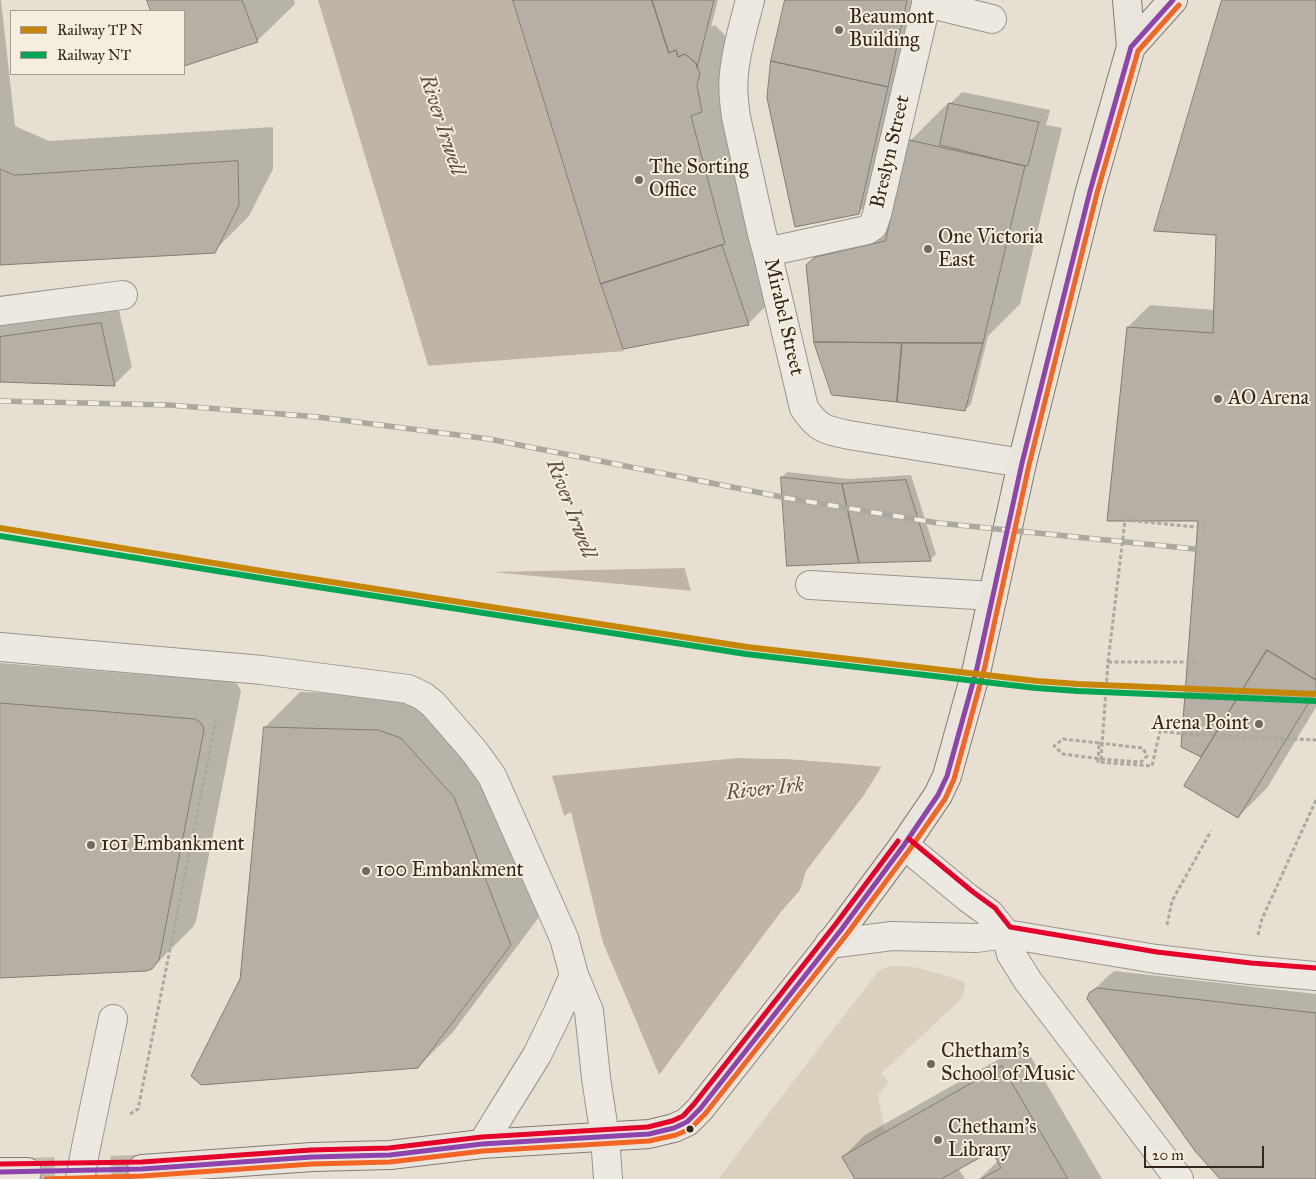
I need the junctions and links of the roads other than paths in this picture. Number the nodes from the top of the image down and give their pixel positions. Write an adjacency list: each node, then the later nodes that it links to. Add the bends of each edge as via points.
1 (750, 0): 7 (street, Mirabel Street, via 739,42 734,98)
2 (1127, 0): 6 (main road)
3 (1173, 0): 6 (main road)
4 (926, 1): 5 (street); 7 (street, Breslyn Street, via 873,226)
5 (992, 19)
6 (1131, 47): 10 (main road, via 1090,191)
7 (767, 252): 10 (street, Mirabel Street, via 804,408 820,427 849,435)
8 (123, 295): 9 (street)
9 (0, 311)
10 (1022, 463): 12 (main road)
11 (810, 585): 12 (street)
12 (993, 596): 14 (main road, via 947,776)
13 (10, 647): 17 (street, via 262,670 408,689 423,696 450,722 492,776 564,938)
14 (904, 845): 15 (street, via 990,914); 16 (main road)
15 (1006, 934): 16 (street, via 976,938 892,936); 18 (street, via 1156,959); 27 (street, via 1011,954 1028,981)
16 (829, 944): 20 (main road, via 687,1122 649,1134)
17 (574, 975): 20 (street, via 589,1011); 21 (street, via 537,1055)
18 (1316, 976)
19 (113, 1019): 25 (street, bridge)
20 (605, 1137): 21 (main road); 26 (street)
21 (482, 1144): 22 (main road, via 390,1155)
22 (142, 1169)
23 (0, 1172): 24 (main road)
24 (27, 1172)
25 (80, 1179)
26 (608, 1179)
27 (1179, 1179)

